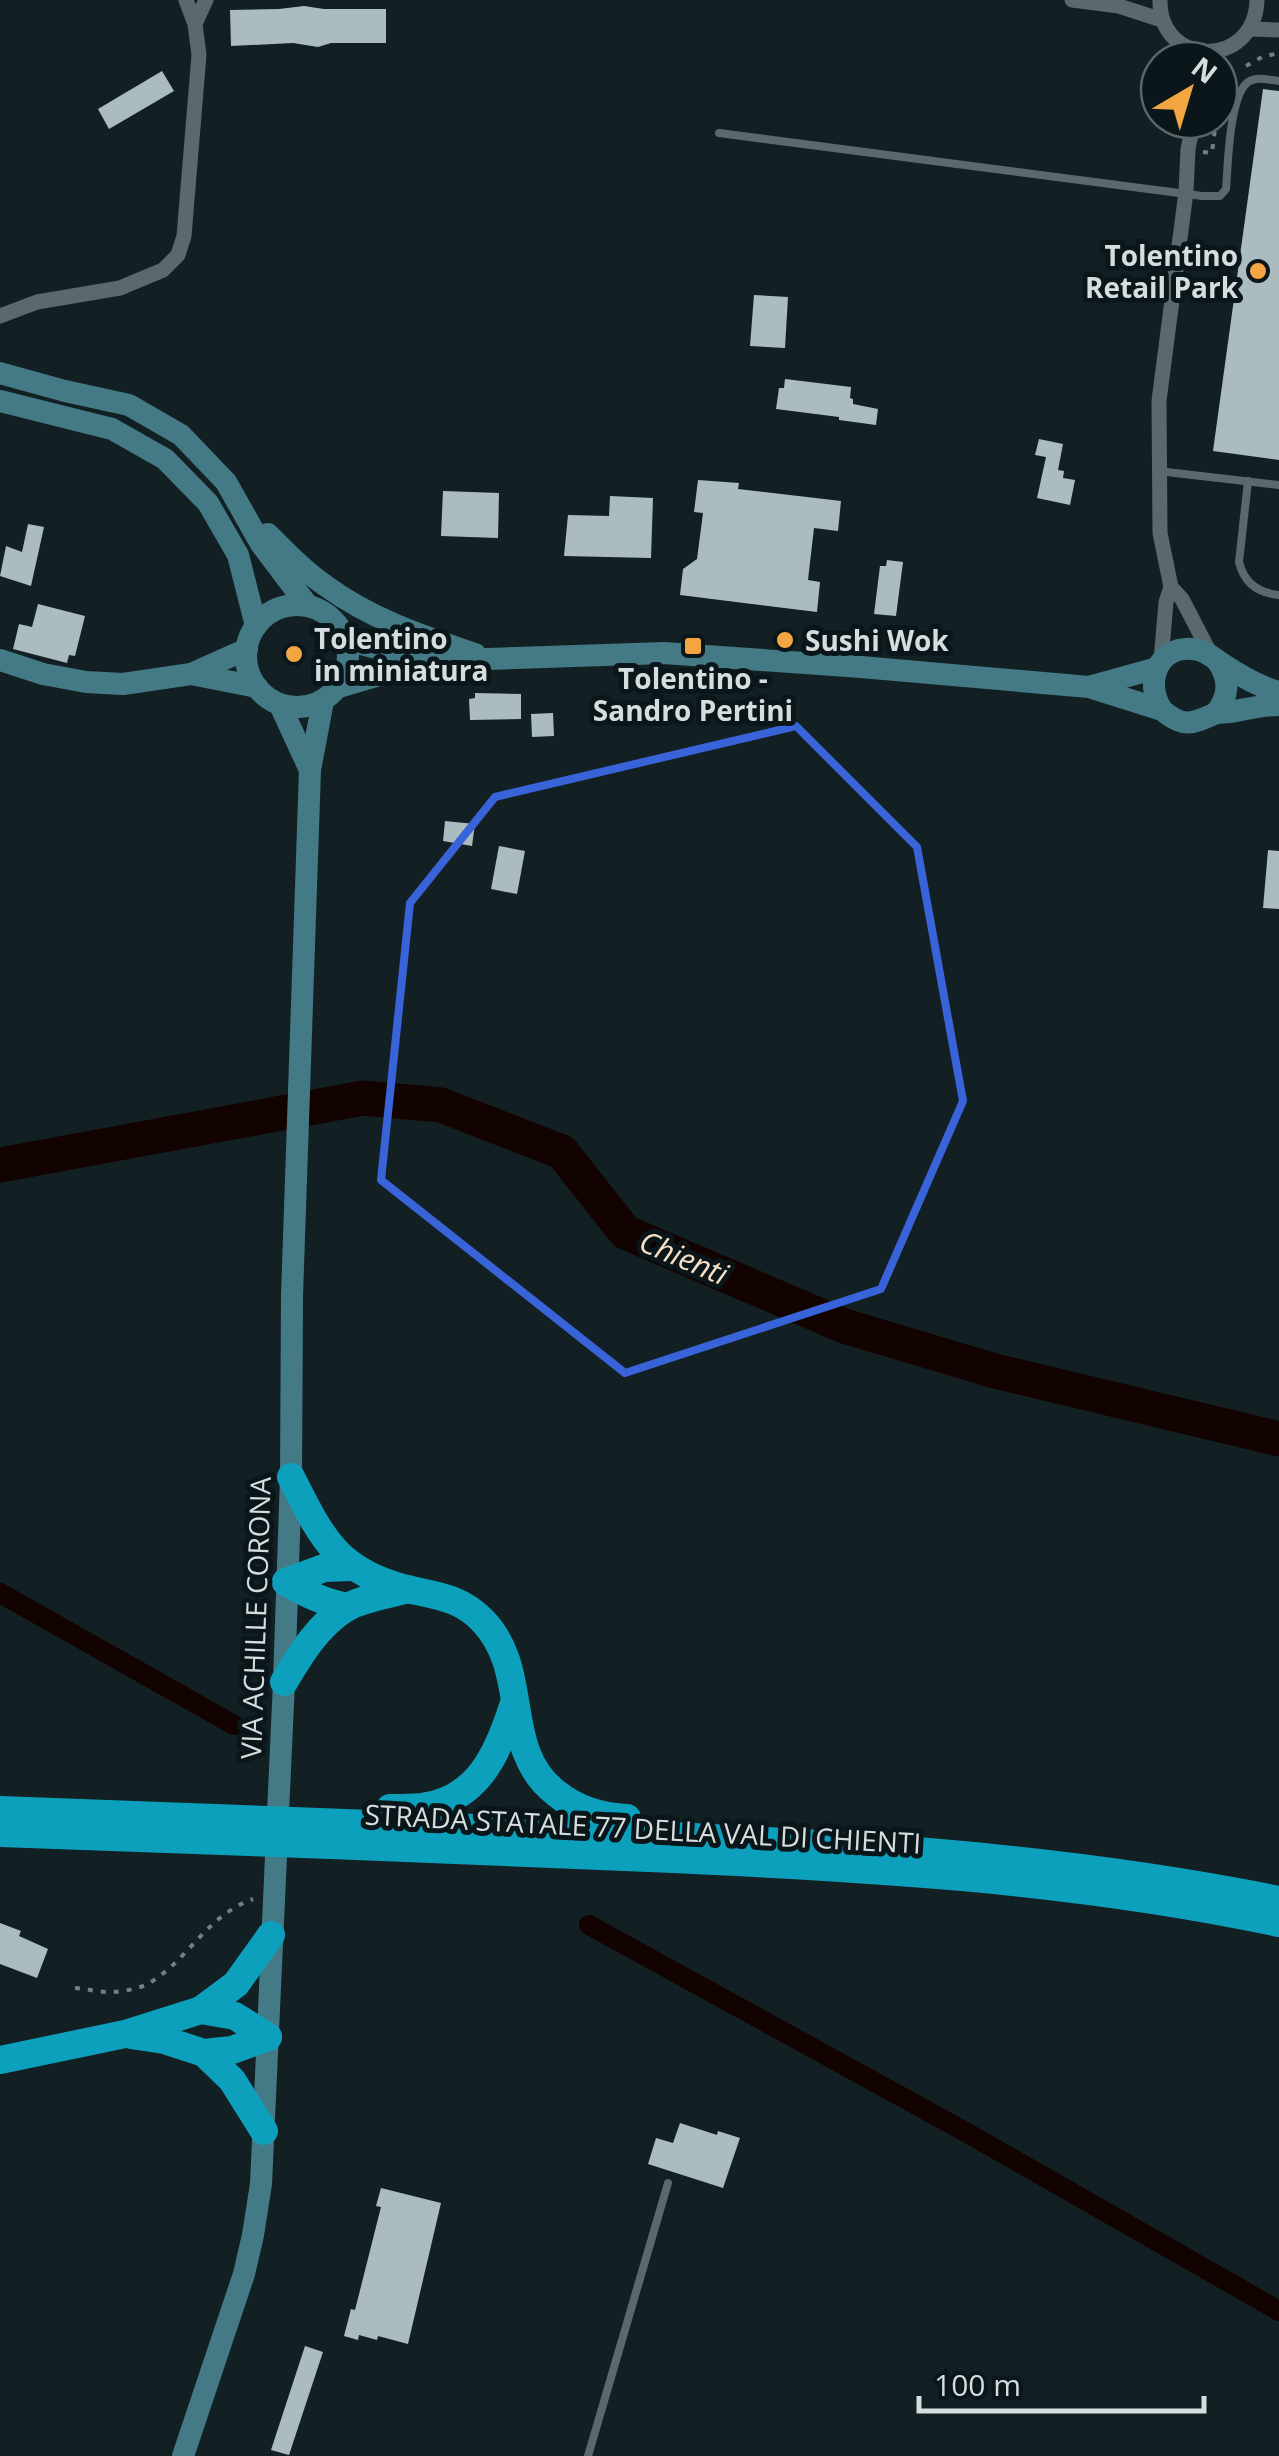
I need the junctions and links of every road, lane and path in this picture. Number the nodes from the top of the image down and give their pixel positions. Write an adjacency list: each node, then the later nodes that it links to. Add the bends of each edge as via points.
1 (186, 0): 7 (street)
2 (206, 0): 7 (street)
3 (1072, 0): 6 (street)
4 (1160, 0): 6 (street)
5 (1256, 0): 8 (street)
6 (1162, 20): 10 (street)
7 (195, 24): 16 (street, via 191,162 178,254 163,270 120,288 37,302)
8 (1250, 29): 9 (street); 11 (street)
9 (1279, 30)
10 (1176, 40)
11 (1239, 41)
12 (1279, 82): 15 (lane, via 1256,79 1241,90 1226,189 1220,196)
13 (719, 133): 15 (lane)
14 (1190, 140): 15 (street)
15 (1186, 192): 21 (street, via 1159,401)
16 (0, 316)
17 (0, 373): 18 (main road)
18 (46, 386): 20 (main road); 24 (main road, via 129,405 181,435)
19 (0, 401): 20 (main road)
20 (40, 412): 28 (main road, via 112,429 166,459 208,503 238,556)
21 (1158, 470): 22 (lane); 25 (street, via 1160,533)
22 (1248, 482): 23 (lane); 26 (lane, via 1241,571 1252,586)
23 (1279, 485)
24 (240, 506): 27 (main road); 32 (main road, via 358,608)
25 (1171, 586): 31 (street); 35 (street)
26 (1279, 595)
27 (308, 606): 28 (main road, via 279,609); 29 (main road, via 331,618)
28 (256, 626): 30 (main road)
29 (346, 640): 34 (main road); 40 (main road, via 346,672)
30 (247, 649): 36 (main road); 38 (main road)
31 (1215, 658): 35 (main road, via 1190,648); 39 (main road); 44 (main road, via 1227,694)
32 (488, 659): 34 (main road); 37 (main road, via 664,652)
33 (0, 660): 36 (main road, via 86,682)
34 (427, 660): 40 (main road)
35 (1159, 666): 37 (main road); 43 (main road, via 1153,690)
36 (191, 674): 38 (main road)
37 (1089, 686): 43 (main road)
38 (256, 687): 41 (main road)
39 (1279, 692)
40 (330, 694): 41 (main road, via 309,706); 45 (main road, VIA ACHILLE CORONA)
41 (280, 704): 45 (main road, VIA ACHILLE CORONA)
42 (1279, 705): 44 (main road)
43 (1162, 710): 44 (main road, via 1194,723)
44 (1216, 713)
45 (310, 770): 46 (main road, VIA ACHILLE CORONA)
46 (291, 1478): 47 (highway, via 320,1534); 48 (main road, VIA ACHILLE CORONA)
47 (352, 1567): 48 (highway, via 324,1568); 49 (highway)
48 (286, 1582): 50 (highway); 51 (main road, VIA ACHILLE CORONA)
49 (408, 1589): 50 (highway); 52 (highway, via 440,1594 483,1620 500,1644)
50 (348, 1607): 51 (highway, via 308,1645)
51 (284, 1682): 60 (main road, VIA ACHILLE CORONA)
52 (515, 1700): 57 (highway, via 494,1757 478,1779); 59 (highway, via 534,1769 570,1804 594,1814 898,1835)
53 (0, 1800): 55 (highway)
54 (0, 1810): 55 (highway, STRADA STATALE 77 DELLA VAL DI CHIENTI)
55 (199, 1828): 56 (highway, STRADA STATALE 77 DELLA VAL DI CHIENTI); 57 (highway, STRADA STATALE 77 DELLA VAL DI CHIENTI); 57 (highway); 58 (highway)
56 (0, 1833)
57 (381, 1835): 59 (highway, STRADA STATALE 77 DELLA VAL DI CHIENTI, via 776,1840); 62 (highway, STRADA STATALE 77 DELLA VAL DI CHIENTI, via 491,1850 868,1869 1062,1887)
58 (0, 1847)
59 (985, 1858): 61 (highway, STRADA STATALE 77 DELLA VAL DI CHIENTI, via 1144,1875)
60 (272, 1896): 63 (main road, VIA ACHILLE CORONA); 64 (path, via 239,1904 149,1984 111,1992)
61 (1279, 1900)
62 (1279, 1922)
63 (271, 1935): 65 (highway, via 236,1984); 67 (main road, VIA ACHILLE CORONA)
64 (76, 1988)
65 (201, 2010): 66 (highway); 67 (highway, via 236,2016)
66 (125, 2034): 68 (highway); 69 (highway)
67 (268, 2037): 68 (highway); 70 (main road, VIA ACHILLE CORONA)
68 (204, 2053): 70 (highway, via 232,2080)
69 (0, 2060)
70 (264, 2131): 72 (main road, VIA ACHILLE CORONA, via 244,2274)
71 (668, 2182): 73 (lane)
72 (183, 2456)
73 (588, 2456)

